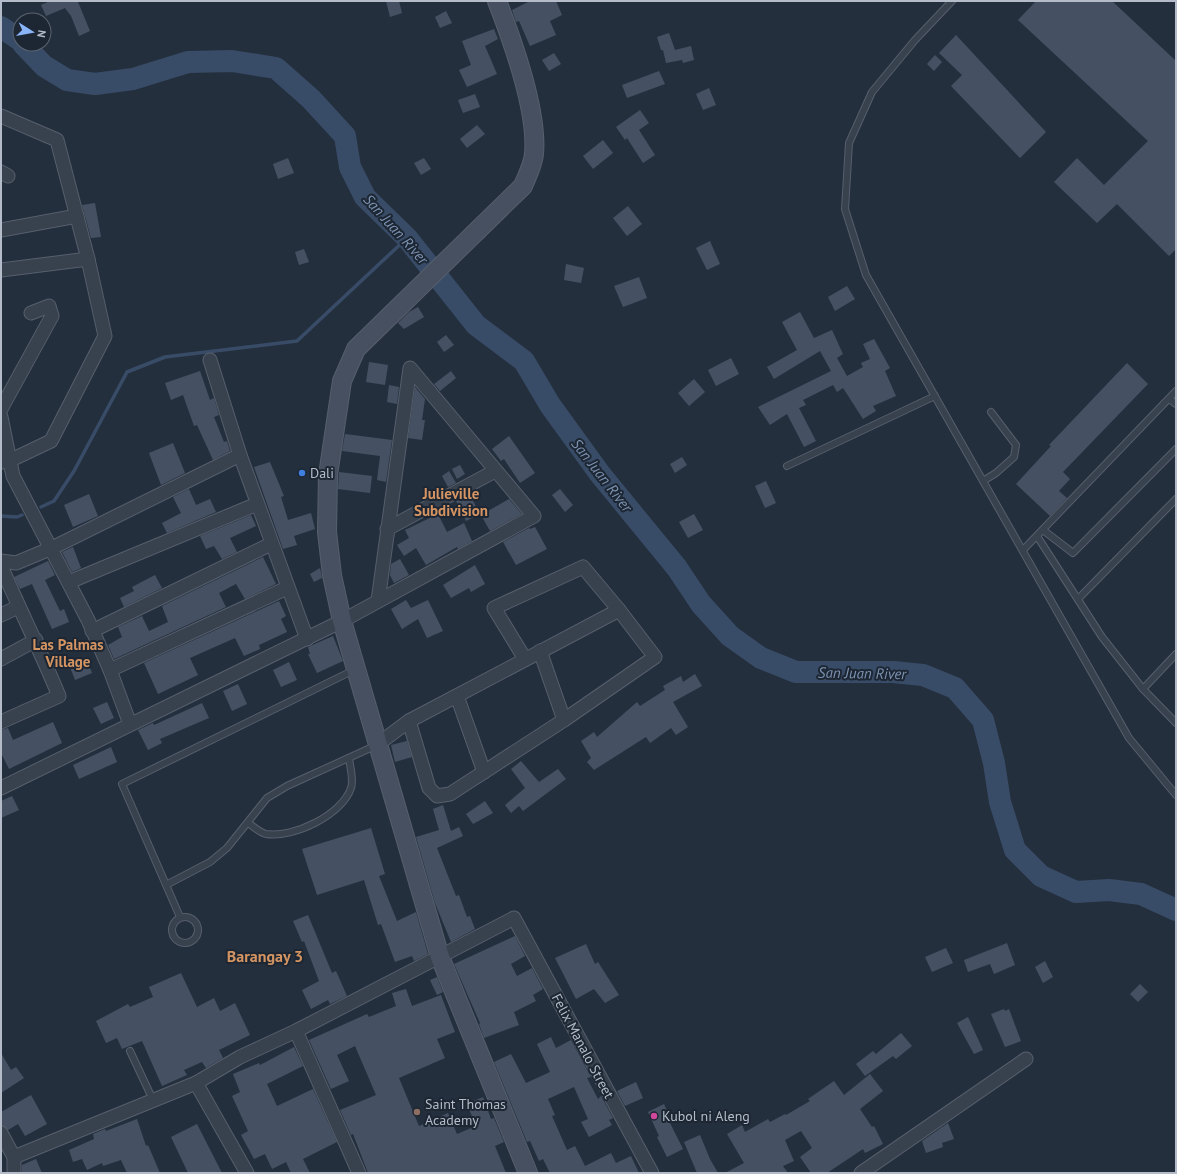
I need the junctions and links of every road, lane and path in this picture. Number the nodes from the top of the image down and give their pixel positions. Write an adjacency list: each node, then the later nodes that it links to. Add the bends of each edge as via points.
1 (497, 1): 40 (main road, via 508,28 532,110 534,155 523,186 356,350 342,381 328,475 327,525 332,575)
2 (952, 1): 11 (lane, via 915,40 872,92 849,143 845,209 866,275)
3 (1, 116): 4 (street, via 57,140)
4 (77, 216): 5 (street); 6 (street)
5 (1, 230)
6 (88, 259): 7 (street); 19 (street, via 105,336 51,440)
7 (1, 270)
8 (32, 313): 14 (street, via 49,306 52,316)
9 (210, 360): 18 (street)
10 (1176, 391): 12 (lane)
11 (935, 396): 20 (lane); 22 (lane)
12 (1169, 399): 13 (lane); 26 (lane)
13 (1176, 404)
14 (1, 409)
15 (991, 412): 22 (lane, via 1016,445 1014,457)
16 (1, 418): 19 (street)
17 (1176, 449): 26 (lane, via 1073,553)
18 (240, 455): 24 (street); 29 (street)
19 (5, 461): 29 (street)
20 (787, 466)
21 (495, 471): 25 (street); 25 (street, via 410,368); 36 (street, via 534,516)
22 (983, 481): 30 (lane)
23 (1176, 500): 35 (lane)
24 (257, 504): 28 (street); 33 (street)
25 (387, 529): 36 (street)
26 (1043, 530): 27 (lane)
27 (1037, 536): 30 (lane); 35 (lane)
28 (271, 544): 34 (street); 41 (street)
29 (52, 548): 31 (street, via 16,563); 33 (street)
30 (1023, 550): 61 (lane, via 1129,738)
31 (1, 561)
32 (1, 566): 37 (street)
33 (69, 582): 41 (street)
34 (288, 588): 42 (street); 48 (street)
35 (1078, 599): 50 (lane, via 1102,637)
36 (378, 601): 40 (street)
37 (18, 607): 39 (street); 43 (street)
38 (619, 610): 44 (street); 47 (street, via 583,567 494,608); 52 (street, via 655,657)
39 (1, 615)
40 (342, 621): 42 (street); 49 (main road)
41 (92, 631): 48 (street)
42 (307, 638): 56 (street)
43 (36, 640): 46 (street); 54 (street, via 59,696)
44 (540, 651): 47 (street); 52 (street)
45 (1176, 654): 50 (lane)
46 (1, 659)
47 (524, 659): 51 (street)
48 (110, 670): 56 (street)
49 (356, 670): 57 (main road); 63 (lane, via 122,784)
50 (1143, 689): 55 (lane)
51 (457, 696): 53 (street); 59 (street)
52 (564, 720): 59 (street)
53 (409, 721): 57 (street); 59 (street, via 429,788 437,796 450,794)
54 (1, 722)
55 (1176, 723)
56 (130, 724): 60 (street)
57 (378, 744): 58 (lane); 65 (main road)
58 (349, 758): 62 (lane, via 287,786 267,798); 62 (lane, via 352,787 347,799 318,822 291,832 265,834)
59 (484, 772)
60 (1, 788)
61 (1176, 795)
62 (248, 823): 63 (lane, via 227,848 210,862)
63 (166, 885): 64 (lane)
64 (180, 918): 64 (lane, via 189,917 196,922 197,935 191,942 182,943 173,935 174,923)
65 (440, 957): 66 (street); 76 (main road); 77 (street, Felix Manalo Street, via 514,918)
66 (296, 1030): 69 (street, via 240,1057); 75 (street)
67 (130, 1051): 70 (lane)
68 (1026, 1059): 78 (street)
69 (196, 1083): 70 (street); 74 (street)
70 (154, 1100): 72 (street)
71 (1, 1133): 72 (street)
72 (14, 1157): 73 (street)
73 (14, 1173)
74 (247, 1173)
75 (359, 1173)
76 (528, 1173)
77 (652, 1173)
78 (861, 1173)

